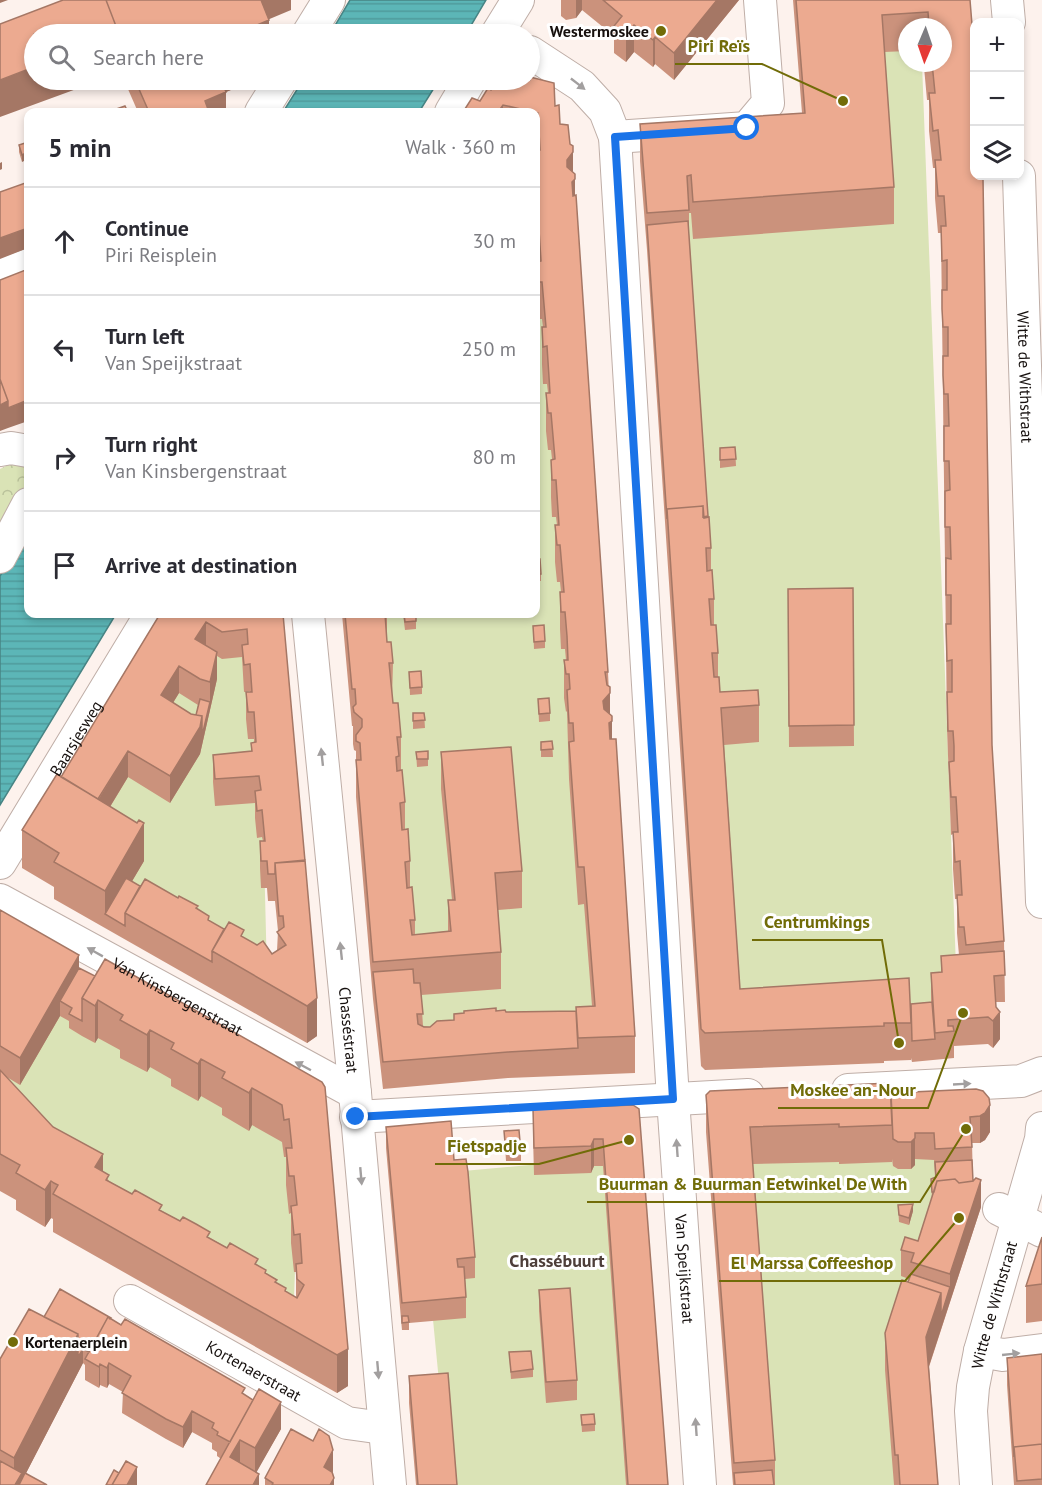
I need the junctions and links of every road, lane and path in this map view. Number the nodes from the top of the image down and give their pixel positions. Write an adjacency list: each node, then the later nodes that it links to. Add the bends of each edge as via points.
1 (329, 0): 6 (street)
2 (518, 0): 7 (street)
3 (760, 0): 13 (street, via 768,103 747,128)
4 (1008, 0): 5 (street)
5 (1009, 18)
6 (314, 24)
7 (505, 24)
8 (540, 59): 13 (street, Van Speijkstraat, one-way to 13, via 582,86 605,111)
9 (275, 90): 11 (street)
10 (465, 90): 12 (street)
11 (264, 108)
12 (454, 108)
13 (615, 137): 29 (street, Van Speijkstraat)
14 (1018, 180): 25 (street, Witte de Withstraat)
15 (24, 266): 16 (street)
16 (0, 275)
17 (0, 450): 18 (street)
18 (24, 450)
19 (24, 511): 20 (street)
20 (0, 556)
21 (149, 618): 23 (street, Baarsjesweg)
22 (308, 618): 30 (street, Chasséstraat, one-way to 22)
23 (0, 862)
24 (0, 900): 30 (street, Van Kinsbergenstraat, one-way to 24)
25 (1042, 902)
26 (1042, 1073): 27 (street, one-way to 26, via 1021,1081)
27 (824, 1091)
28 (778, 1094): 29 (street)
29 (673, 1099): 30 (street); 38 (street, Van Speijkstraat, one-way to 29)
30 (356, 1105): 36 (street, Chasséstraat, one-way to 36)
31 (1042, 1128): 32 (street, Witte de Withstraat)
32 (1023, 1222): 35 (street, Witte de Withstraat)
33 (130, 1301): 36 (street, Kortenaerstraat, via 347,1424)
34 (1042, 1350): 35 (street, one-way to 34, via 1003,1355)
35 (980, 1351): 39 (street, Witte de Withstraat, via 971,1411)
36 (383, 1428): 37 (street, Chasséstraat)
37 (390, 1485)
38 (700, 1485)
39 (976, 1485)

